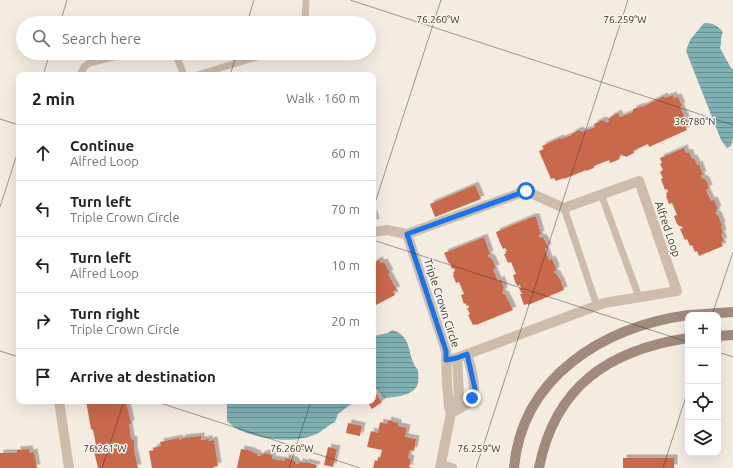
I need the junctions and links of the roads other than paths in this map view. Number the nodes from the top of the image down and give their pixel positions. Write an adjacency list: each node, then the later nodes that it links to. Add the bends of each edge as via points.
1 (306, 0): 2 (lane)
2 (306, 16)
3 (101, 60): 6 (lane, via 89,63)
4 (178, 60): 7 (lane)
5 (247, 60): 8 (lane)
6 (82, 72)
7 (183, 72)
8 (207, 72)
9 (601, 194): 10 (street, Alfred Loop); 13 (lane); 13 (street, Alfred Loop, via 639,181 677,291)
10 (564, 208): 12 (street, via 526,191); 14 (lane)
11 (376, 232): 12 (street, via 387,230)
12 (407, 234): 23 (street, Triple Crown Circle, via 446,351)
13 (639, 297): 14 (street, Alfred Loop)
14 (597, 306): 21 (street, Alfred Loop)
15 (733, 312): 16 (street)
16 (721, 313)
17 (685, 316): 29 (street, via 662,320 616,335 594,346 555,375 528,415)
18 (733, 335): 19 (street)
19 (721, 336)
20 (685, 339): 30 (street, via 622,356 600,368 583,382 553,422)
21 (467, 354): 22 (street, Alfred Loop); 25 (street, Triple Crown Circle, via 475,389 472,398)
22 (457, 358): 23 (street, Alfred Loop); 25 (street, Triple Crown Circle, via 459,395)
23 (446, 360): 25 (street, Triple Crown Circle)
24 (59, 404): 27 (street)
25 (451, 413): 26 (street, Triple Crown Circle)
26 (440, 467): 28 (street, Triple Crown Circle)
27 (69, 468)
28 (452, 468)
29 (514, 468)
30 (539, 468)

